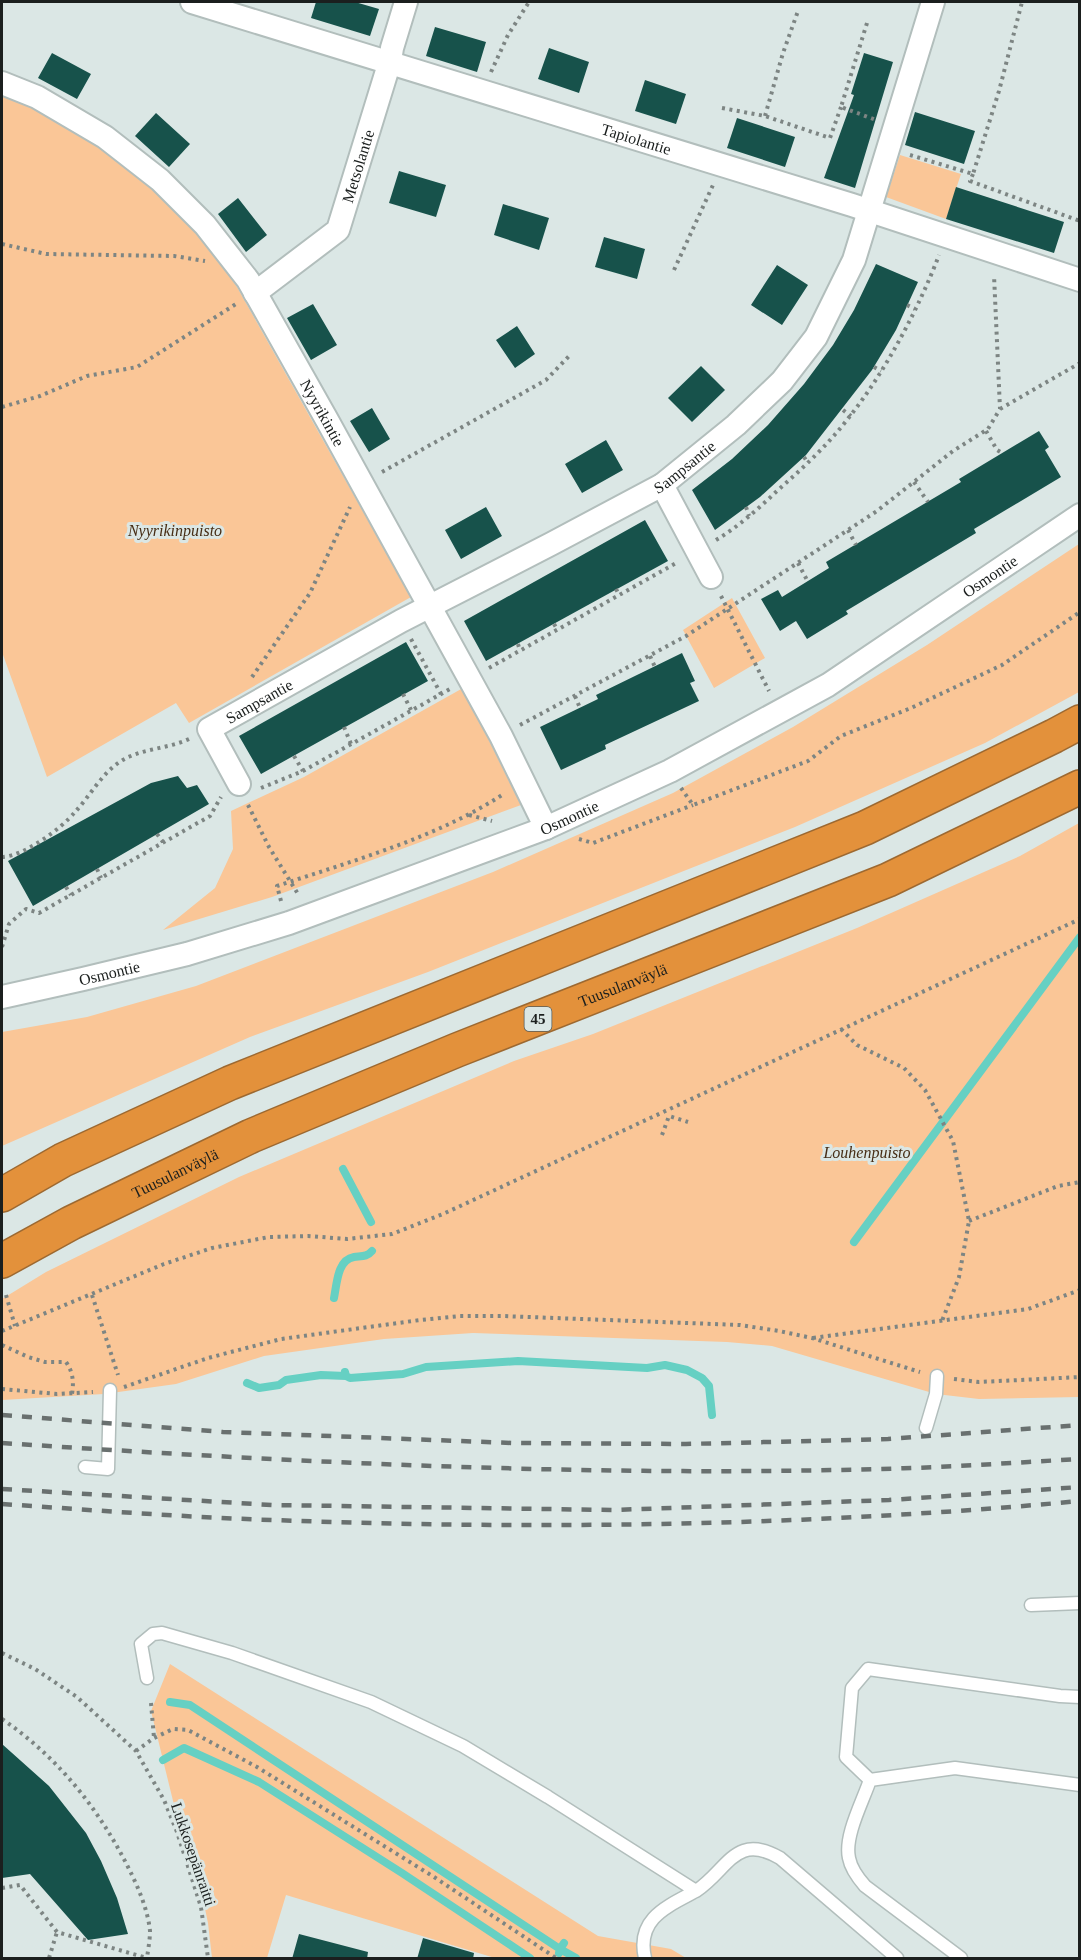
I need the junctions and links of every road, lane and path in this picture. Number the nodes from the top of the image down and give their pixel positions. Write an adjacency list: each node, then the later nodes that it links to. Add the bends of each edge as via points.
1 (192, 2): 8 (street, Tapiolantie)
2 (406, 2): 8 (street, Metsolantie)
3 (529, 2): 9 (path)
4 (933, 2): 15 (street, Sampsantie)
5 (1022, 2): 17 (path)
6 (798, 12): 13 (path)
7 (867, 23): 11 (path)
8 (390, 62): 16 (street, Tapiolantie); 26 (street, Metsolantie, via 338,230)
9 (489, 75)
10 (2, 83): 23 (street, Nyyrikintie, via 37,97 105,136 205,225)
11 (841, 107): 13 (path, via 830,138); 14 (path)
12 (723, 108): 13 (path)
13 (765, 116)
14 (880, 122)
15 (889, 148): 17 (path); 18 (street, Sampsantie)
16 (722, 165): 18 (street, Tapiolantie); 24 (path)
17 (973, 174): 19 (path, via 970,181)
18 (870, 211): 20 (street, Tapiolantie); 43 (street, Sampsantie, via 854,260 816,337 782,381 736,425)
19 (1080, 221)
20 (946, 235): 22 (street, Tapiolantie); 28 (path)
21 (2, 244): 23 (path, via 46,254 174,256)
22 (993, 252): 25 (street, Tapiolantie); 34 (path)
23 (236, 265): 26 (street, Nyyrikintie)
24 (674, 270)
25 (1080, 280)
26 (255, 292): 33 (path, via 137,367 87,376); 42 (street, Nyyrikintie)
27 (907, 305): 28 (path)
28 (915, 309): 32 (path)
29 (571, 354): 42 (path, via 546,380)
30 (1080, 363): 34 (path)
31 (874, 367): 32 (path)
32 (881, 371): 36 (path)
33 (2, 407)
34 (1000, 409): 37 (path)
35 (843, 410): 36 (path)
36 (851, 416): 40 (path)
37 (986, 430): 38 (path); 41 (path)
38 (1002, 453)
39 (804, 457): 40 (path)
40 (808, 463): 47 (path)
41 (914, 482): 44 (path); 48 (path)
42 (362, 484): 58 (street, Nyyrikintie); 74 (path, via 310,593 235,702)
43 (662, 485): 50 (street); 58 (street, Sampsantie)
44 (928, 502)
45 (746, 507): 47 (path)
46 (1080, 515): 75 (street, Osmontie, via 828,685)
47 (749, 516): 50 (path)
48 (848, 530): 49 (path); 52 (path)
49 (856, 545)
50 (697, 551): 53 (path); 54 (street)
51 (663, 564): 53 (path)
52 (798, 564): 55 (path); 59 (path)
53 (665, 569): 57 (path)
54 (711, 577): 59 (path)
55 (808, 582)
56 (616, 589): 57 (path)
57 (619, 595): 63 (path)
58 (430, 606): 61 (street, Sampsantie); 68 (street, Nyyrikintie)
59 (729, 610): 66 (path); 75 (path)
60 (1080, 612): 88 (path, via 1002,665 841,736 808,761)
61 (401, 621): 69 (path, via 419,660); 74 (street, Sampsantie)
62 (554, 624): 63 (path)
63 (557, 630): 65 (path)
64 (518, 644): 65 (path)
65 (520, 651): 68 (path)
66 (650, 656): 67 (path); 71 (path)
67 (655, 667)
68 (470, 679): 69 (path); 79 (street, Nyyrikintie)
69 (441, 693): 73 (path)
70 (403, 694): 73 (path)
71 (575, 696): 72 (path); 79 (path)
72 (580, 708)
73 (411, 710): 80 (path)
74 (239, 713): 78 (street, Sampsantie)
75 (777, 714): 91 (street, Osmontie, via 670,771)
76 (1080, 722): 111 (highway, via 865,828 230,1083)
77 (344, 727): 80 (path)
78 (209, 729): 85 (street); 95 (path, via 188,740 122,761 73,815 49,835)
79 (501, 736): 83 (street, Nyyrikintie)
80 (351, 744): 82 (path)
81 (294, 756): 82 (path)
82 (303, 771): 84 (path)
83 (524, 780): 89 (path); 91 (street, Nyyrikintie)
84 (274, 782): 85 (path); 85 (path)
85 (245, 783): 94 (path, via 229,783 210,816); 98 (path, via 254,819)
86 (680, 786): 88 (path)
87 (1080, 787): 116 (highway, Tuusulanväylä / 45, via 888,880 250,1136)
88 (693, 806): 93 (path, via 593,843)
89 (468, 814): 90 (path); 98 (path, via 419,837)
90 (492, 821)
91 (546, 828): 105 (street, Osmontie, via 268,930 187,954)
92 (157, 834): 94 (path)
93 (574, 837)
94 (163, 842): 97 (path)
95 (2, 857)
96 (97, 869): 97 (path)
97 (100, 878): 101 (path)
98 (292, 881): 100 (path); 102 (path, via 277,886)
99 (66, 887): 101 (path)
100 (298, 894)
101 (71, 895): 104 (path, via 39,913 26,909 9,924)
102 (281, 902)
103 (1080, 919): 106 (path)
104 (2, 947)
105 (2, 997)
106 (841, 1029): 107 (path); 115 (path, via 857,1045 904,1068 925,1090 953,1141)
107 (668, 1110): 108 (path); 118 (path, via 392,1234 346,1239 269,1237 212,1248)
108 (669, 1116): 109 (path); 110 (path)
109 (688, 1122)
110 (663, 1135)
111 (63, 1160): 112 (highway); 114 (highway)
112 (2, 1182)
113 (1080, 1182): 115 (path, via 1058,1186)
114 (2, 1195)
115 (969, 1221): 120 (path, via 959,1277)
116 (2, 1261)
117 (1080, 1290): 120 (path, via 1028,1309)
118 (92, 1295): 121 (path); 128 (path)
119 (6, 1296): 121 (path)
120 (942, 1321): 123 (path)
121 (15, 1326): 122 (path)
122 (2, 1331)
123 (813, 1338): 125 (path); 128 (path, via 740,1325 460,1316 281,1339)
124 (2, 1345): 129 (path, via 45,1362 66,1362 74,1384)
125 (937, 1376): 126 (path, via 979,1382); 130 (lane)
126 (1080, 1377)
127 (2, 1389): 129 (path)
128 (115, 1389): 129 (path); 131 (lane, via 108,1469)
129 (72, 1394)
130 (926, 1428)
131 (85, 1467)
132 (1080, 1603): 133 (lane)
133 (1031, 1605)
134 (2, 1653): 140 (path, Lukkosepänraitti, via 77,1697)
135 (147, 1678): 144 (lane, via 141,1644 162,1633 371,1702 462,1746)
136 (1080, 1697): 141 (lane, via 868,1669 852,1689 846,1756)
137 (151, 1703): 139 (path)
138 (2, 1719): 146 (path, via 59,1766 109,1831 144,1908 150,1932)
139 (154, 1738): 140 (path); 149 (path, via 173,1729 188,1730 257,1767 434,1877)
140 (136, 1751): 148 (path, Lukkosepänraitti, via 177,1832 201,1907)
141 (870, 1780): 142 (lane, via 955,1768); 152 (lane, via 850,1838 848,1856 854,1874)
142 (1080, 1785)
143 (2, 1888): 145 (path, via 20,1885)
144 (696, 1891): 150 (lane, via 662,1909 646,1927 642,1948); 151 (lane, via 736,1854 749,1849 766,1850)
145 (57, 1932): 146 (path); 147 (path)
146 (147, 1958)
147 (49, 1959)
148 (208, 1959)
149 (556, 1959)
150 (645, 1959)
151 (897, 1959)
152 (961, 1959)

